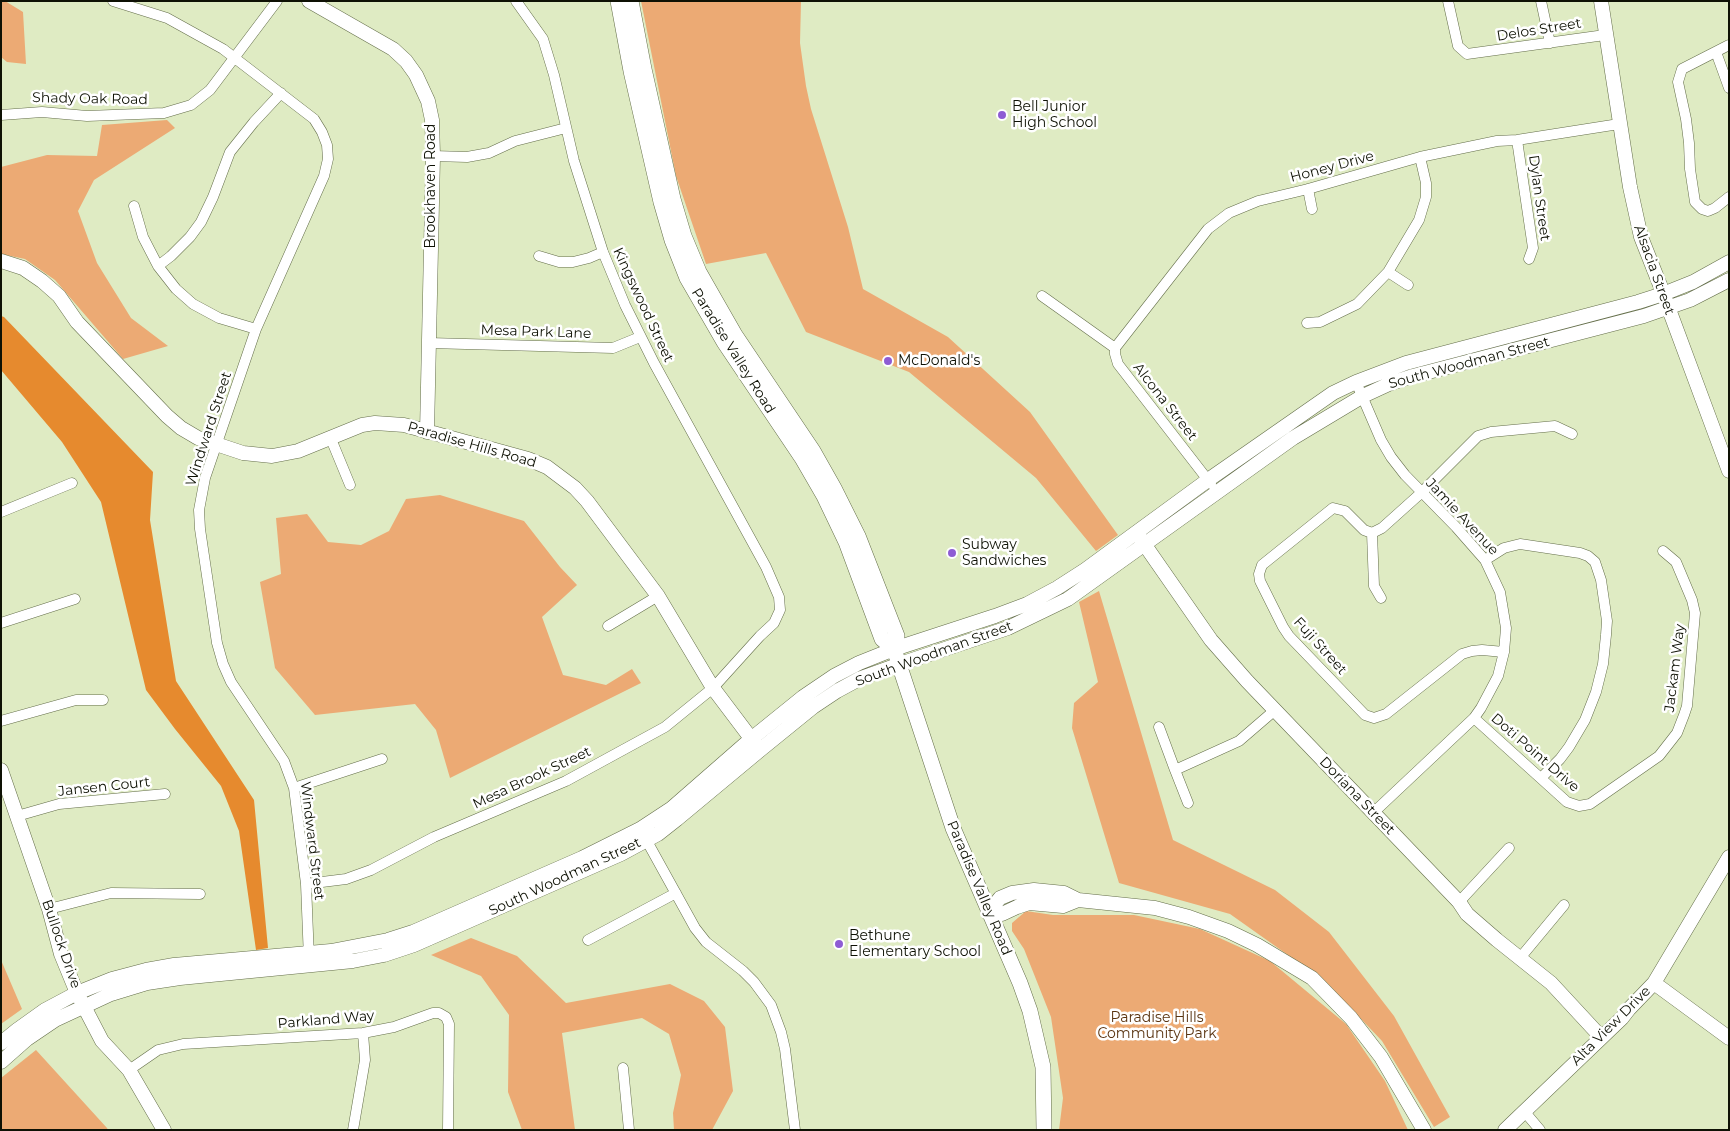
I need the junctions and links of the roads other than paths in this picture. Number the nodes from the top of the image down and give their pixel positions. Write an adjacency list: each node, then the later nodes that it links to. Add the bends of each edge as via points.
1 (113, 1): 14 (street, Windward Street, via 167,18)
2 (277, 1): 14 (street, Shady Oak Road)
3 (309, 1): 21 (street, Brookhaven Road, via 393,49 411,68 431,110)
4 (516, 1): 19 (street, Kingswood Street, via 543,39)
5 (618, 1): 67 (main road, Paradise Valley Road, via 661,202 687,278 724,342 824,496 846,542 882,639)
6 (631, 1): 67 (main road, Paradise Valley Road, via 673,199 692,254 707,288 735,336 813,451 835,490 858,536 897,636)
7 (1448, 1): 11 (street, Delos Street, via 1458,46 1467,54)
8 (1541, 1): 11 (street)
9 (1601, 1): 10 (street, Alsacia Street)
10 (1605, 35): 11 (street, Delos Street); 18 (street, Alsacia Street)
11 (1550, 43)
12 (1729, 45): 13 (street)
13 (1716, 52): 15 (street); 24 (street, via 1682,69 1678,82 1686,119 1695,202 1708,211)
14 (234, 58): 16 (street, Windward Street); 17 (street, Shady Oak Road, via 210,90 191,105 164,113)
15 (1729, 88)
16 (281, 93): 32 (street, via 230,152 201,222 190,237); 40 (street, Windward Street, via 314,119 325,138 328,159 324,176)
17 (1, 115)
18 (1619, 124): 20 (street, Honey Drive); 36 (street, Alsacia Street, via 1640,237)
19 (566, 128): 21 (street, via 515,141 488,154); 27 (street, Kingswood Street)
20 (1517, 140): 22 (street, Honey Drive); 29 (street, Dylan Street, via 1534,248)
21 (432, 156): 42 (street, Brookhaven Road)
22 (1420, 157): 23 (street, Honey Drive); 33 (street, via 1426,197 1419,220)
23 (1308, 189): 26 (street); 43 (street, Honey Drive, via 1258,200 1229,213 1208,229)
24 (1729, 198)
25 (134, 206): 32 (street, via 143,237)
26 (1312, 209)
27 (603, 252): 28 (street, via 573,262); 41 (street, Kingswood Street)
28 (539, 256)
29 (1529, 259)
30 (1, 261): 49 (street, Paradise Hills Road, via 23,268 59,296 77,322 180,428)
31 (1729, 262): 36 (street, South Woodman Street)
32 (158, 266): 40 (street, via 193,304 219,318)
33 (1388, 272): 35 (street); 39 (street, via 1357,304 1320,322)
34 (1729, 280): 38 (street, South Woodman Street)
35 (1408, 284)
36 (1663, 294): 38 (street, Alsacia Street); 44 (street, South Woodman Street, via 1406,363)
37 (1042, 296): 43 (street)
38 (1668, 308): 45 (street, South Woodman Street, via 1413,376); 50 (street, Alsacia Street)
39 (1307, 323)
40 (256, 329): 49 (street, Windward Street)
41 (640, 337): 42 (street, Mesa Park Lane, via 613,348); 64 (street, Kingswood Street, via 766,566)
42 (429, 343): 46 (street, Brookhaven Road)
43 (1115, 348): 51 (street, Alcona Street, via 1118,364)
44 (1356, 382): 45 (street, Jamie Avenue); 51 (street, South Woodman Street, via 1333,393)
45 (1363, 396): 54 (street, South Woodman Street, via 1311,426); 55 (street, Jamie Avenue, via 1391,457)
46 (427, 432): 48 (street, Paradise Hills Road, via 404,425 376,423 362,425); 61 (street, Paradise Hills Road, via 546,466 587,501)
47 (1572, 434): 55 (street, via 1555,426 1478,436)
48 (331, 439): 49 (street, Paradise Hills Road, via 272,456 243,453); 53 (street)
49 (218, 444): 81 (street, Windward Street, via 202,489 199,520 218,648 231,682 284,760)
50 (1729, 471)
51 (1208, 480): 54 (street, Alcona Street); 58 (street, South Woodman Street)
52 (72, 483): 56 (street)
53 (350, 485)
54 (1218, 493): 58 (street, South Woodman Street)
55 (1421, 493): 57 (street); 60 (street, Jamie Avenue, via 1456,526)
56 (1, 512)
57 (1372, 533): 62 (street, via 1374,586); 68 (street, Fuji Street, via 1364,530 1344,511 1333,508 1262,565 1259,574 1260,582 1289,636 1365,715 1374,718 1386,714 1462,654 1482,650)
58 (1140, 539): 67 (street, South Woodman Street, via 1027,604); 69 (street, South Woodman Street, via 1068,599 1036,616); 72 (street, Doriana Street, via 1211,640)
59 (1663, 551): 84 (street, Jackam Way, via 1676,562 1695,613 1687,706 1677,733 1658,756 1590,804)
60 (1485, 560): 68 (street, Jamie Avenue, via 1503,604); 80 (street, via 1504,548 1520,544 1580,553 1595,562 1601,580 1606,635 1596,692 1573,740)
61 (658, 596): 66 (street); 70 (street, Paradise Hills Road)
62 (1381, 598)
63 (75, 599): 65 (street)
64 (781, 606): 70 (street, Mesa Brook Street, via 774,623)
65 (1, 623)
66 (608, 626)
67 (894, 649): 69 (main road, Paradise Valley Road); 76 (street, South Woodman Street, via 834,676 803,697)
68 (1504, 652): 73 (street, Jamie Avenue, via 1494,687)
69 (900, 664): 76 (street, South Woodman Street, via 861,678); 96 (main road, Paradise Valley Road, via 953,828)
70 (713, 688): 76 (street, Paradise Hills Road); 90 (street, Mesa Brook Street, via 665,727 566,781 434,837 371,870 346,879)
71 (103, 700): 74 (street, via 69,701)
72 (1275, 710): 79 (street, via 1239,741); 85 (street, Doriana Street)
73 (1474, 718): 80 (street, Doti Point Drive); 85 (street, Jamie Avenue)
74 (1, 721)
75 (1159, 727): 79 (street)
76 (755, 744): 87 (street, South Woodman Street, via 672,808)
77 (382, 759): 81 (street)
78 (1, 770): 86 (street, Bullock Drive)
79 (1175, 770): 83 (street)
80 (1541, 778): 84 (street, Doti Point Drive, via 1567,802)
81 (294, 788): 90 (street, Windward Street)
82 (165, 794): 86 (street, Jansen Court, via 59,804)
83 (1188, 803)
84 (1580, 806)
85 (1374, 813): 93 (street, Doriana Street)
86 (17, 816): 95 (street, Bullock Drive)
87 (644, 834): 91 (street); 99 (street, South Woodman Street, via 413,932)
88 (1509, 848): 93 (street)
89 (1729, 857): 100 (street, Alta View Drive)
90 (306, 884): 99 (street, Windward Street)
91 (676, 893): 97 (street); 115 (street, via 706,942 754,982 776,1016 785,1049)
92 (200, 894): 95 (street, via 111,893)
93 (1459, 902): 98 (street, Doriana Street, via 1467,914)
94 (1564, 905): 98 (street)
95 (49, 909): 101 (street, Bullock Drive, via 61,954)
96 (988, 913): 116 (main road, Paradise Valley Road, via 1030,1011 1043,1067); 117 (street, via 1002,914 1029,903 1063,906 1078,900 1155,908 1228,931 1257,945 1312,978 1351,1018 1381,1057)
97 (588, 940)
98 (1520, 958): 104 (street, Doriana Street, via 1551,983)
99 (309, 959): 101 (street, South Woodman Street, via 174,965 146,970); 102 (street, South Woodman Street, via 146,983)
100 (1654, 983): 104 (street, Alta View Drive); 105 (street)
101 (77, 992): 102 (street, Bullock Drive); 106 (street, South Woodman Street, via 45,1010)
102 (84, 1006): 107 (street, South Woodman Street, via 55,1020); 109 (street, Bullock Drive, via 102,1041)
103 (363, 1033): 109 (street, Parkland Way, via 183,1044 158,1050); 112 (street, via 364,1060); 113 (street, Parkland Way, via 394,1027 433,1013 446,1017 449,1024)
104 (1602, 1037): 110 (street, Alta View Drive)
105 (1729, 1038)
106 (1, 1044)
107 (1, 1062)
108 (623, 1068): 114 (street)
109 (129, 1070): 111 (street, Bullock Drive)
110 (1524, 1111): 118 (street, Alta View Drive); 119 (street)
111 (164, 1130)
112 (353, 1130)
113 (448, 1130)
114 (629, 1130)
115 (795, 1130)
116 (1044, 1130)
117 (1424, 1130)
118 (1505, 1130)
119 (1540, 1130)

